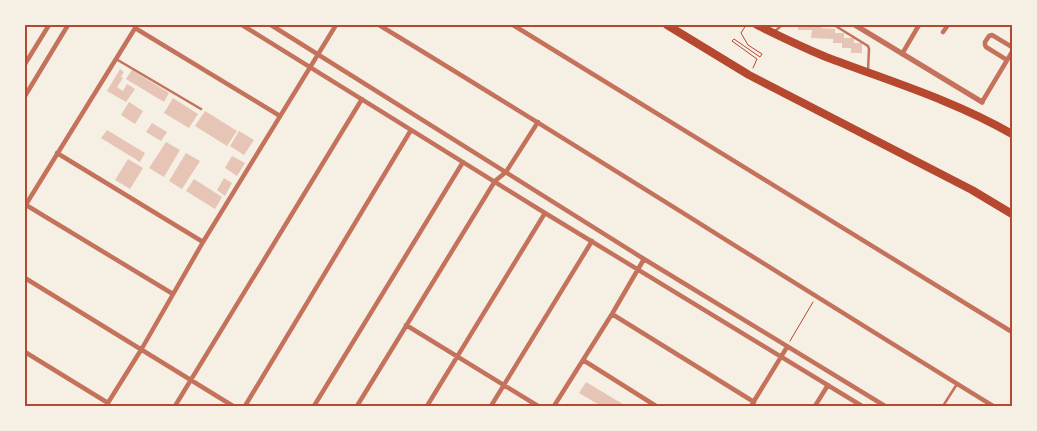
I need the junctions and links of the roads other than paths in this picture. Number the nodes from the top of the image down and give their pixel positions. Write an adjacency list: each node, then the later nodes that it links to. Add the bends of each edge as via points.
1 (49, 25): 24 (street)
2 (68, 25): 28 (street)
3 (242, 25): 25 (street)
4 (271, 25): 20 (street)
5 (336, 25): 20 (street)
6 (379, 25): 34 (street)
7 (514, 25): 52 (street)
8 (667, 25): 43 (highway, via 749,75 972,190)
9 (756, 25): 17 (highway)
10 (782, 25): 17 (lane)
11 (834, 25): 26 (lane, via 868,46)
12 (855, 25): 21 (street)
13 (919, 25): 21 (street)
14 (948, 25): 16 (street)
15 (136, 27): 22 (street); 33 (street)
16 (943, 32)
17 (773, 33): 26 (highway)
18 (1012, 47): 23 (street, via 994,35 988,36 984,44)
19 (1012, 52): 23 (street)
20 (318, 54): 25 (street); 39 (street)
21 (902, 54): 31 (street)
22 (116, 60): 32 (lane); 37 (street)
23 (1007, 60): 31 (street)
24 (25, 64)
25 (310, 67): 30 (street); 33 (street)
26 (868, 72): 36 (highway, via 962,108)
27 (25, 84): 28 (street)
28 (30, 87): 29 (street)
29 (25, 96)
30 (362, 99): 35 (street); 59 (street)
31 (982, 102)
32 (201, 109)
33 (280, 116): 45 (street)
34 (538, 122): 39 (street); 61 (street)
35 (411, 130): 38 (street); 67 (street)
36 (1012, 134)
37 (57, 153): 41 (street); 45 (street)
38 (463, 162): 40 (street); 68 (street)
39 (506, 172): 40 (street); 46 (street)
40 (495, 181): 42 (street); 51 (street)
41 (25, 205): 49 (street)
42 (545, 213): 44 (street); 56 (street)
43 (1012, 214)
44 (592, 241): 47 (street); 60 (street)
45 (203, 242): 49 (street)
46 (644, 259): 47 (street); 53 (street)
47 (638, 269): 50 (street); 57 (street)
48 (25, 278): 54 (street)
49 (173, 294): 54 (street)
50 (612, 314): 58 (street); 64 (street)
51 (406, 325): 56 (street); 69 (street)
52 (1012, 332)
53 (787, 347): 57 (street); 77 (street)
54 (141, 350): 59 (street); 63 (street)
55 (25, 352): 63 (street)
56 (458, 356): 60 (street); 70 (street)
57 (781, 357): 62 (street); 64 (street)
58 (583, 360): 73 (street); 74 (street)
59 (190, 381): 65 (street); 66 (street)
60 (504, 384): 71 (street); 72 (street)
61 (957, 384): 78 (lane); 79 (street)
62 (828, 385): 75 (street); 76 (street)
63 (107, 404)
64 (752, 404)
65 (175, 406)
66 (232, 406)
67 (245, 406)
68 (314, 406)
69 (356, 406)
70 (427, 406)
71 (491, 406)
72 (538, 406)
73 (554, 406)
74 (656, 406)
75 (815, 406)
76 (862, 406)
77 (885, 406)
78 (943, 406)
79 (993, 406)

